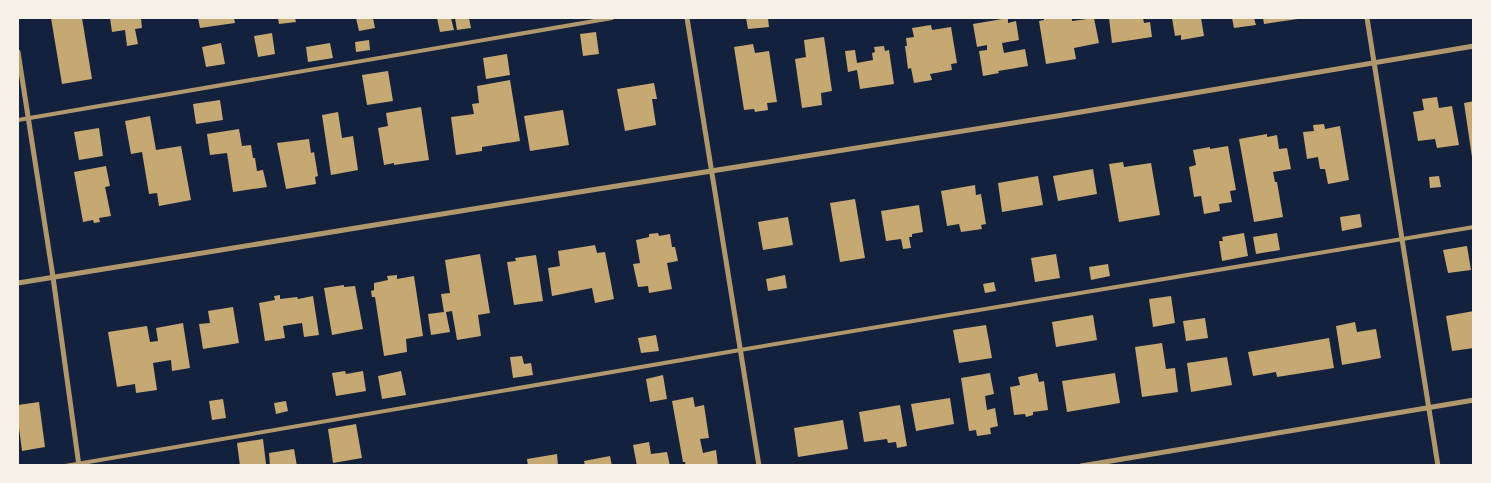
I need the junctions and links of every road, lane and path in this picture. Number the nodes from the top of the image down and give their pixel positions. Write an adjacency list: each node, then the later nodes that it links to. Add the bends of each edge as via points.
1 (612, 18): 7 (lane)
2 (687, 18): 9 (street)
3 (1366, 18): 6 (street)
4 (1474, 46): 6 (street)
5 (18, 52): 7 (street)
6 (1374, 63): 9 (street); 11 (street)
7 (28, 118): 8 (lane); 12 (street)
8 (18, 120)
9 (712, 172): 12 (street); 14 (street)
10 (1474, 228): 11 (lane)
11 (1402, 239): 14 (lane); 16 (street)
12 (53, 277): 13 (street); 17 (street)
13 (18, 283)
14 (740, 350): 17 (lane); 19 (street)
15 (1474, 400): 16 (street)
16 (1429, 408): 20 (street); 21 (street)
17 (79, 464): 18 (lane)
18 (66, 466)
19 (759, 466)
20 (1081, 466)
21 (1438, 466)

